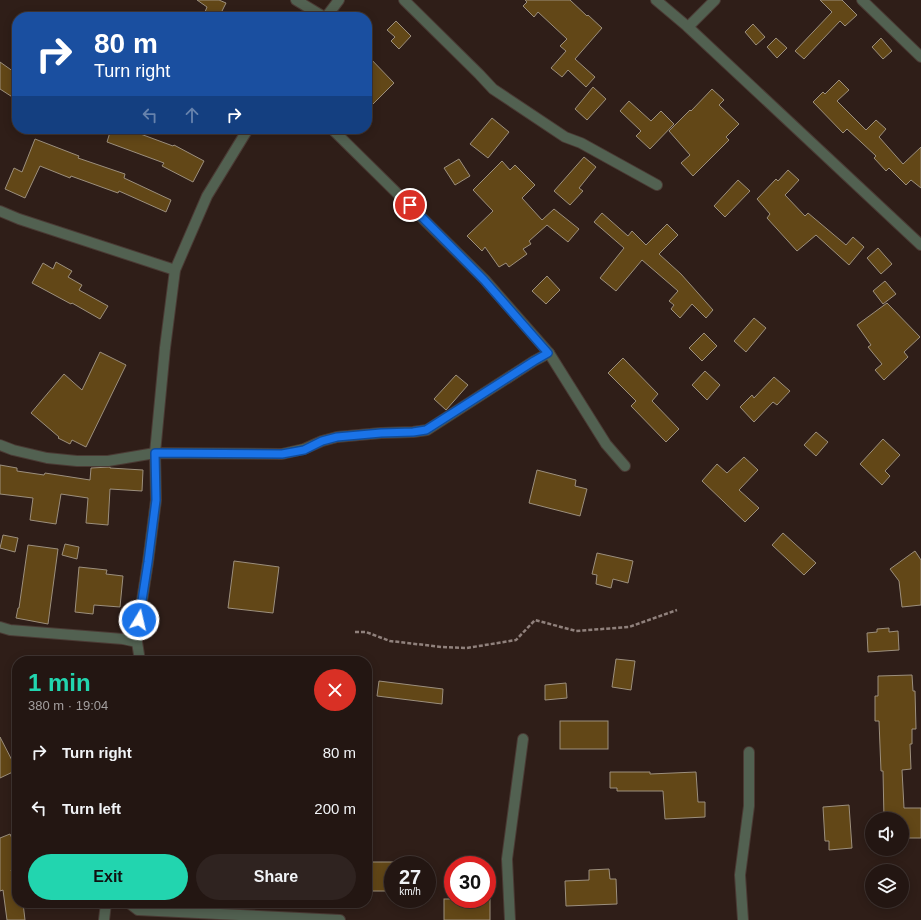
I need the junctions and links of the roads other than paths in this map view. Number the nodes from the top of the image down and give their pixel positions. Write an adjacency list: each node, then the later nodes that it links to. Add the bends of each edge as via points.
1 (296, 0): 7 (street)
2 (339, 0): 8 (street)
3 (404, 0): 13 (street, via 493,89 565,137 581,143)
4 (656, 0): 9 (street)
5 (715, 0): 9 (street)
6 (862, 0): 10 (street)
7 (316, 12)
8 (329, 12)
9 (688, 27): 15 (street)
10 (921, 57)
11 (245, 134): 16 (street, via 207,196)
12 (337, 134): 17 (street, via 484,280)
13 (657, 185)
14 (0, 211): 16 (street)
15 (921, 245)
16 (175, 270): 19 (street)
17 (548, 353): 19 (street, via 426,430 337,437 304,450 282,454); 20 (street, via 606,444)
18 (0, 445): 19 (street, via 47,458 77,460 108,461)
19 (155, 453): 22 (street, via 156,500)
20 (625, 466)
21 (5, 628): 22 (street)
22 (138, 642): 23 (street)
23 (139, 656)
24 (523, 739): 30 (street, via 507,859)
25 (749, 752): 31 (street, via 749,806 740,875)
26 (105, 908): 28 (street)
27 (135, 908): 29 (street)
28 (104, 920)
29 (340, 920)
30 (510, 920)
31 (743, 920)

